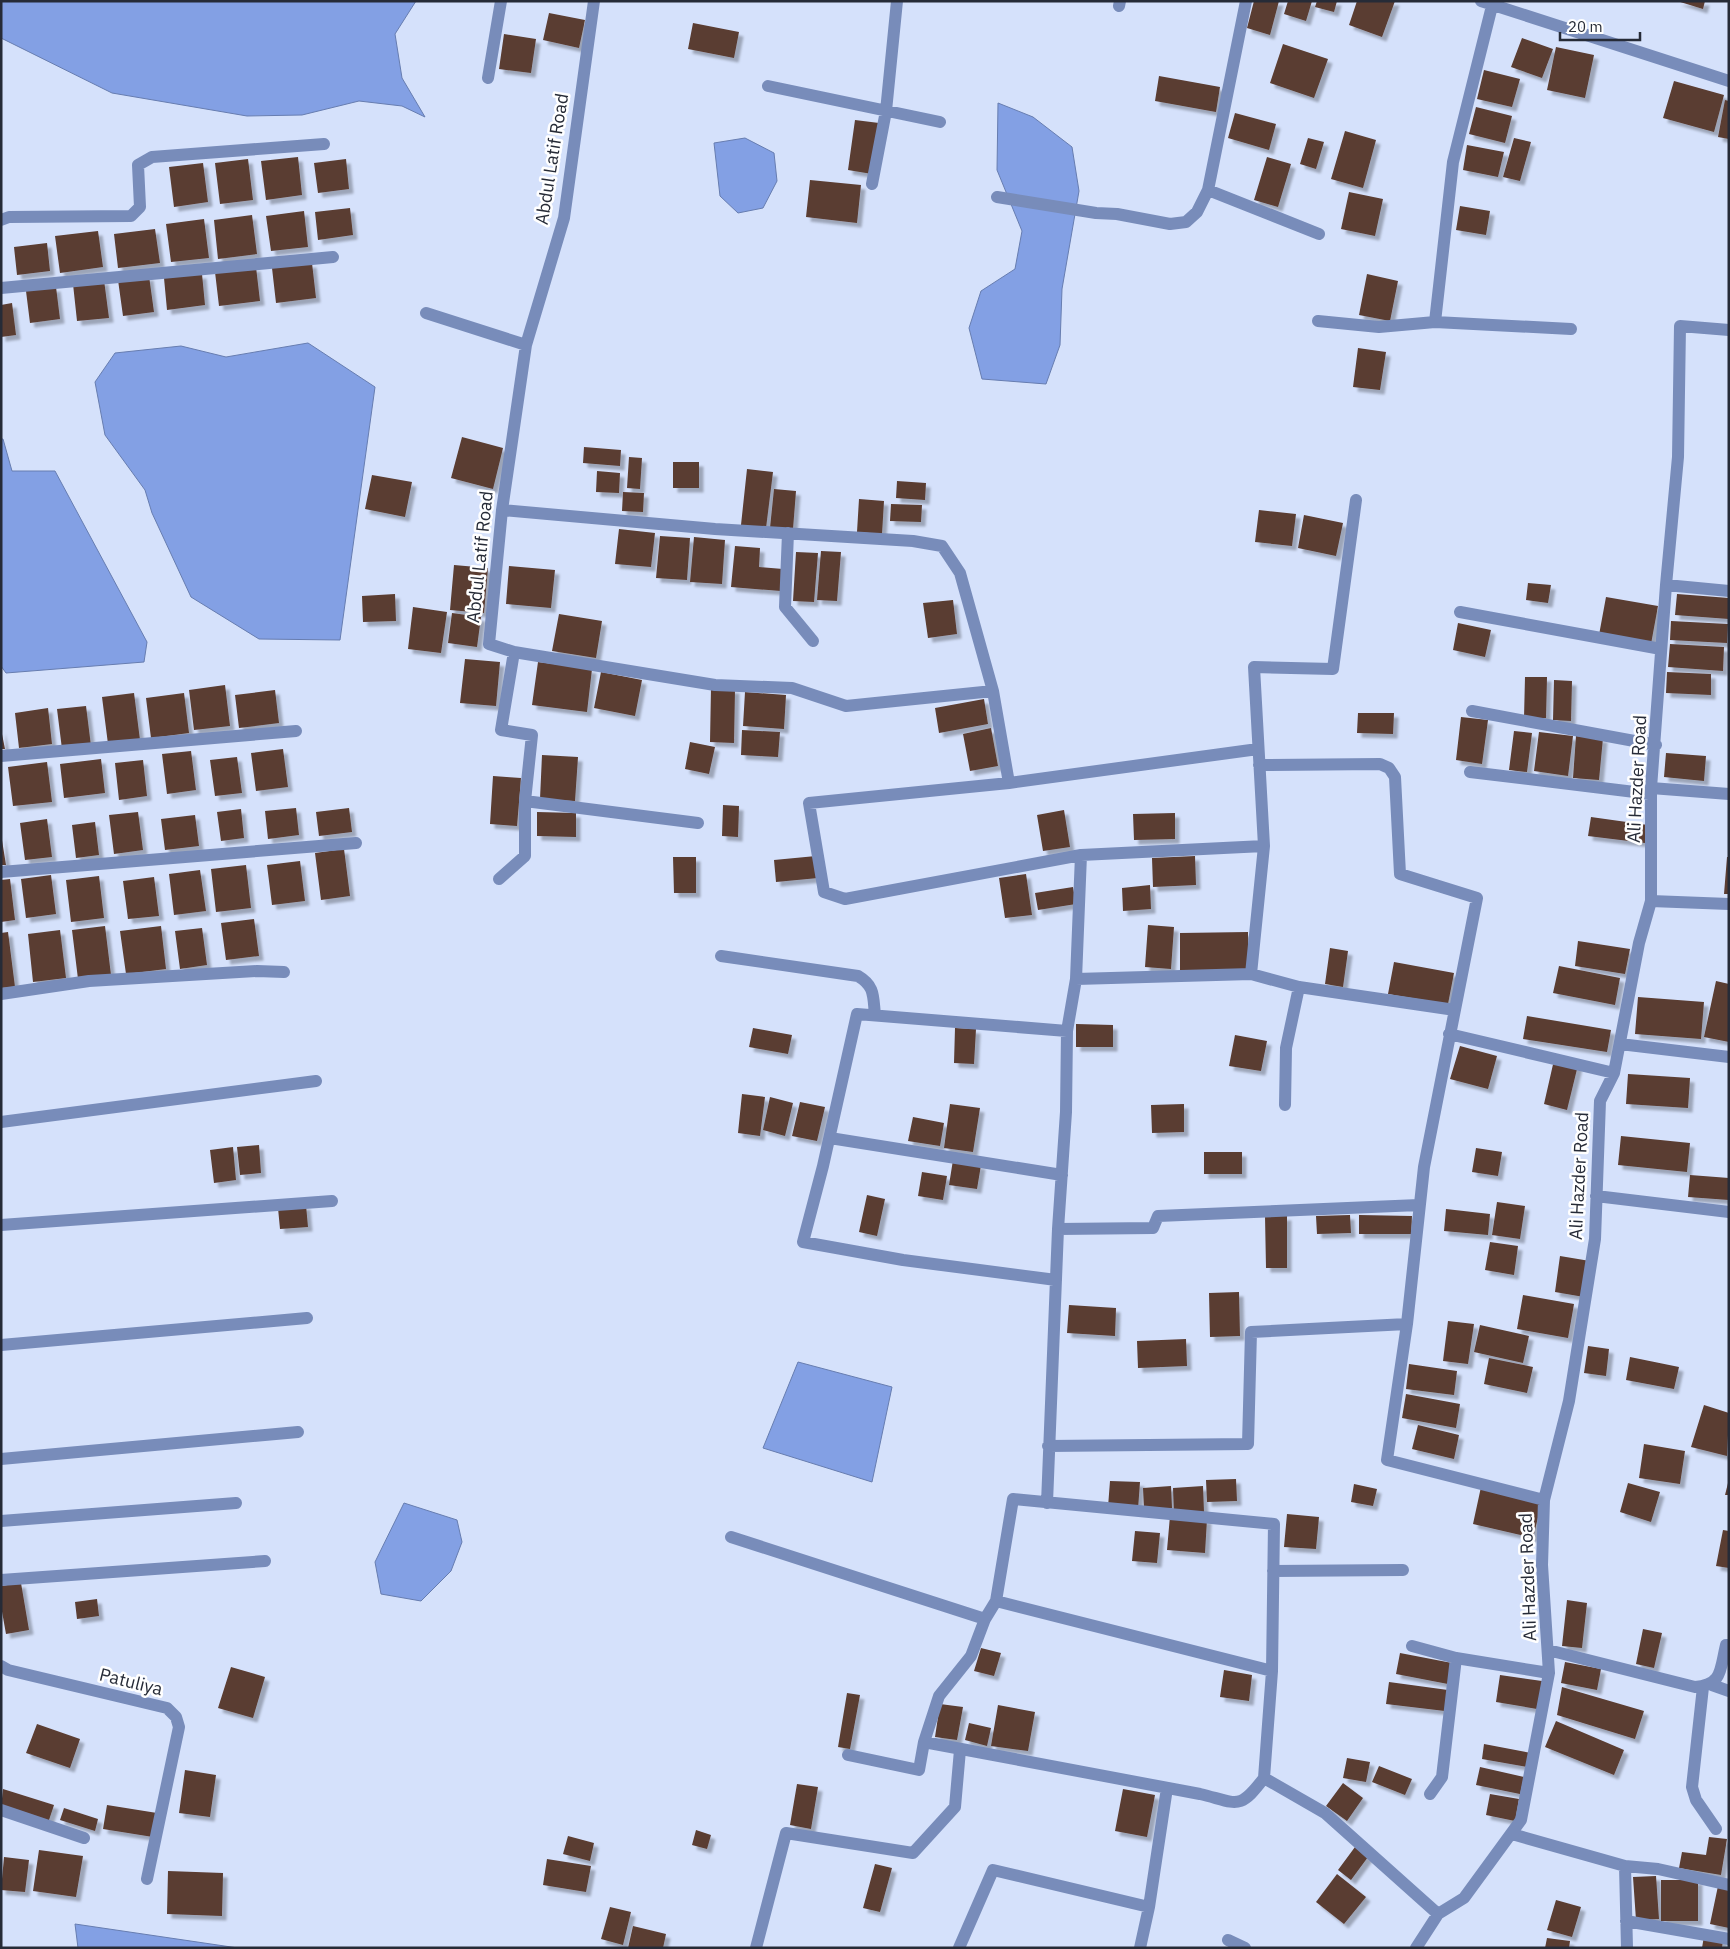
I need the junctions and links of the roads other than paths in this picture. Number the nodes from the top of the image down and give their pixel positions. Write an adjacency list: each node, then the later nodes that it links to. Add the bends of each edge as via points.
1 (501, 1): 6 (street)
2 (594, 1): 24 (street, Abdul Latif Road, via 564,218)
3 (897, 1): 9 (street)
4 (1246, 1): 13 (street)
5 (1487, 4): 7 (street); 21 (street, via 1453,162)
6 (488, 78)
7 (1729, 80)
8 (768, 86): 9 (street)
9 (886, 111): 10 (street); 12 (street)
10 (940, 122)
11 (324, 144): 15 (street, via 152,157 138,165 140,207 131,216 9,217)
12 (872, 184)
13 (1208, 190): 14 (street, via 1197,212 1186,222 1170,224); 16 (street)
14 (997, 197)
15 (1, 220)
16 (1319, 234)
17 (333, 257): 18 (street)
18 (2, 284)
19 (426, 313): 24 (street)
20 (1318, 321): 21 (street, via 1378,328)
21 (1435, 322): 22 (street)
22 (1571, 329)
23 (1729, 330): 28 (street, Ali Hazder Road, via 1680,326 1678,457)
24 (526, 345): 26 (street, Abdul Latif Road)
25 (1356, 500): 38 (street, via 1333,669 1254,668)
26 (502, 510): 27 (street); 33 (street, Abdul Latif Road, via 489,644)
27 (788, 533): 31 (street, via 785,607); 34 (street, via 913,540 942,546 960,573)
28 (1666, 585): 29 (street); 32 (street, Ali Hazder Road)
29 (1729, 591)
30 (1460, 612): 32 (street)
31 (813, 641)
32 (1661, 649): 37 (street, Ali Hazder Road)
33 (514, 652): 34 (street, Abdul Latif Road, via 715,685 792,688 846,706); 45 (street, via 501,730 532,735)
34 (993, 690): 42 (street)
35 (1472, 710): 37 (street)
36 (296, 731): 39 (street)
37 (1656, 745): 43 (street, Ali Hazder Road)
38 (1258, 749): 40 (street); 42 (street)
39 (1, 756)
40 (1258, 764): 48 (street); 60 (street, via 1380,764 1389,768 1395,777 1400,874 1477,898)
41 (1470, 772): 43 (street)
42 (1010, 783): 49 (street, via 809,803 824,892 845,899)
43 (1651, 791): 44 (street); 52 (street, Ali Hazder Road)
44 (1729, 794)
45 (525, 801): 46 (street); 51 (street, via 525,856)
46 (698, 823)
47 (356, 843): 50 (street)
48 (1264, 846): 49 (street); 56 (street)
49 (1081, 855): 57 (street)
50 (1, 872)
51 (499, 879)
52 (1651, 901): 53 (street); 64 (street, Ali Hazder Road, via 1639,943)
53 (1729, 904)
54 (721, 956): 61 (street, via 858,976 869,983)
55 (284, 972): 59 (street, via 89,981)
56 (1251, 974): 57 (street); 58 (street)
57 (1076, 979): 62 (street)
58 (1299, 987): 60 (street); 68 (street, via 1286,1048)
59 (1, 994)
60 (1455, 1010): 63 (street)
61 (875, 1015): 62 (street); 70 (street, via 857,1014)
62 (1067, 1031): 71 (street)
63 (1449, 1034): 66 (street); 74 (street)
64 (1620, 1044): 65 (street); 66 (street, Ali Hazder Road)
65 (1729, 1057)
66 (1614, 1073): 72 (street, Ali Hazder Road, via 1600,1101)
67 (316, 1081): 69 (street)
68 (1285, 1105)
69 (1, 1122)
70 (830, 1138): 71 (street); 78 (street, via 803,1242 903,1260)
71 (1062, 1175): 77 (street)
72 (1596, 1196): 75 (street); 85 (street, Ali Hazder Road, via 1595,1239 1568,1402)
73 (332, 1201): 76 (street)
74 (1418, 1205): 77 (street, via 1158,1216 1153,1228); 80 (street)
75 (1729, 1212)
76 (1, 1225)
77 (1058, 1230): 78 (street)
78 (1056, 1280): 83 (street)
79 (308, 1318): 81 (street)
80 (1407, 1324): 83 (street, via 1251,1332 1248,1444); 85 (street, via 1387,1460)
81 (1, 1345)
82 (298, 1432): 84 (street)
83 (1048, 1446): 87 (street)
84 (1, 1459)
85 (1544, 1500): 98 (street, Ali Hazder Road, via 1542,1566)
86 (236, 1503): 88 (street)
87 (1047, 1503): 92 (street, via 1274,1524); 94 (street, via 1013,1499)
88 (1, 1522)
89 (731, 1537): 95 (street)
90 (265, 1561): 93 (street)
91 (1404, 1570): 92 (street)
92 (1273, 1571): 101 (street)
93 (1, 1580)
94 (996, 1601): 95 (street); 101 (street)
95 (985, 1619): 105 (street, via 971,1656 939,1696)
96 (1728, 1643): 103 (street, via 1717,1680)
97 (1412, 1646): 99 (street)
98 (1548, 1650): 102 (street, Ali Hazder Road); 103 (street, via 1695,1687)
99 (1456, 1658): 102 (street); 110 (street, via 1442,1777)
100 (1, 1666): 116 (street, Patuliya, via 167,1708 176,1717 179,1727)
101 (1272, 1671): 108 (street)
102 (1549, 1673): 113 (street, Ali Hazder Road, via 1521,1820)
103 (1708, 1686): 104 (street); 112 (street, via 1692,1787 1696,1800)
104 (1729, 1691)
105 (924, 1742): 106 (street); 107 (street, via 919,1770)
106 (960, 1750): 109 (street); 123 (street, via 954,1807 913,1853 786,1833)
107 (848, 1755)
108 (1264, 1778): 109 (street, via 1249,1798 1237,1803); 119 (street, via 1324,1813)
109 (1167, 1788): 118 (street)
110 (1430, 1794)
111 (1, 1810): 114 (street)
112 (1716, 1829)
113 (1512, 1834): 115 (street); 119 (street, Ali Hazder Road, via 1464,1898)
114 (84, 1838)
115 (1625, 1866): 117 (street, via 1658,1869); 120 (street)
116 (147, 1879)
117 (1729, 1885)
118 (1149, 1907): 124 (street, via 992,1870); 125 (street)
119 (1438, 1914): 127 (street, Ali Hazder Road)
120 (1626, 1921): 121 (street); 128 (street)
121 (1729, 1939)
122 (1228, 1940): 126 (street)
123 (756, 1948)
124 (959, 1948)
125 (1140, 1948)
126 (1245, 1948)
127 (1416, 1948)
128 (1627, 1948)

